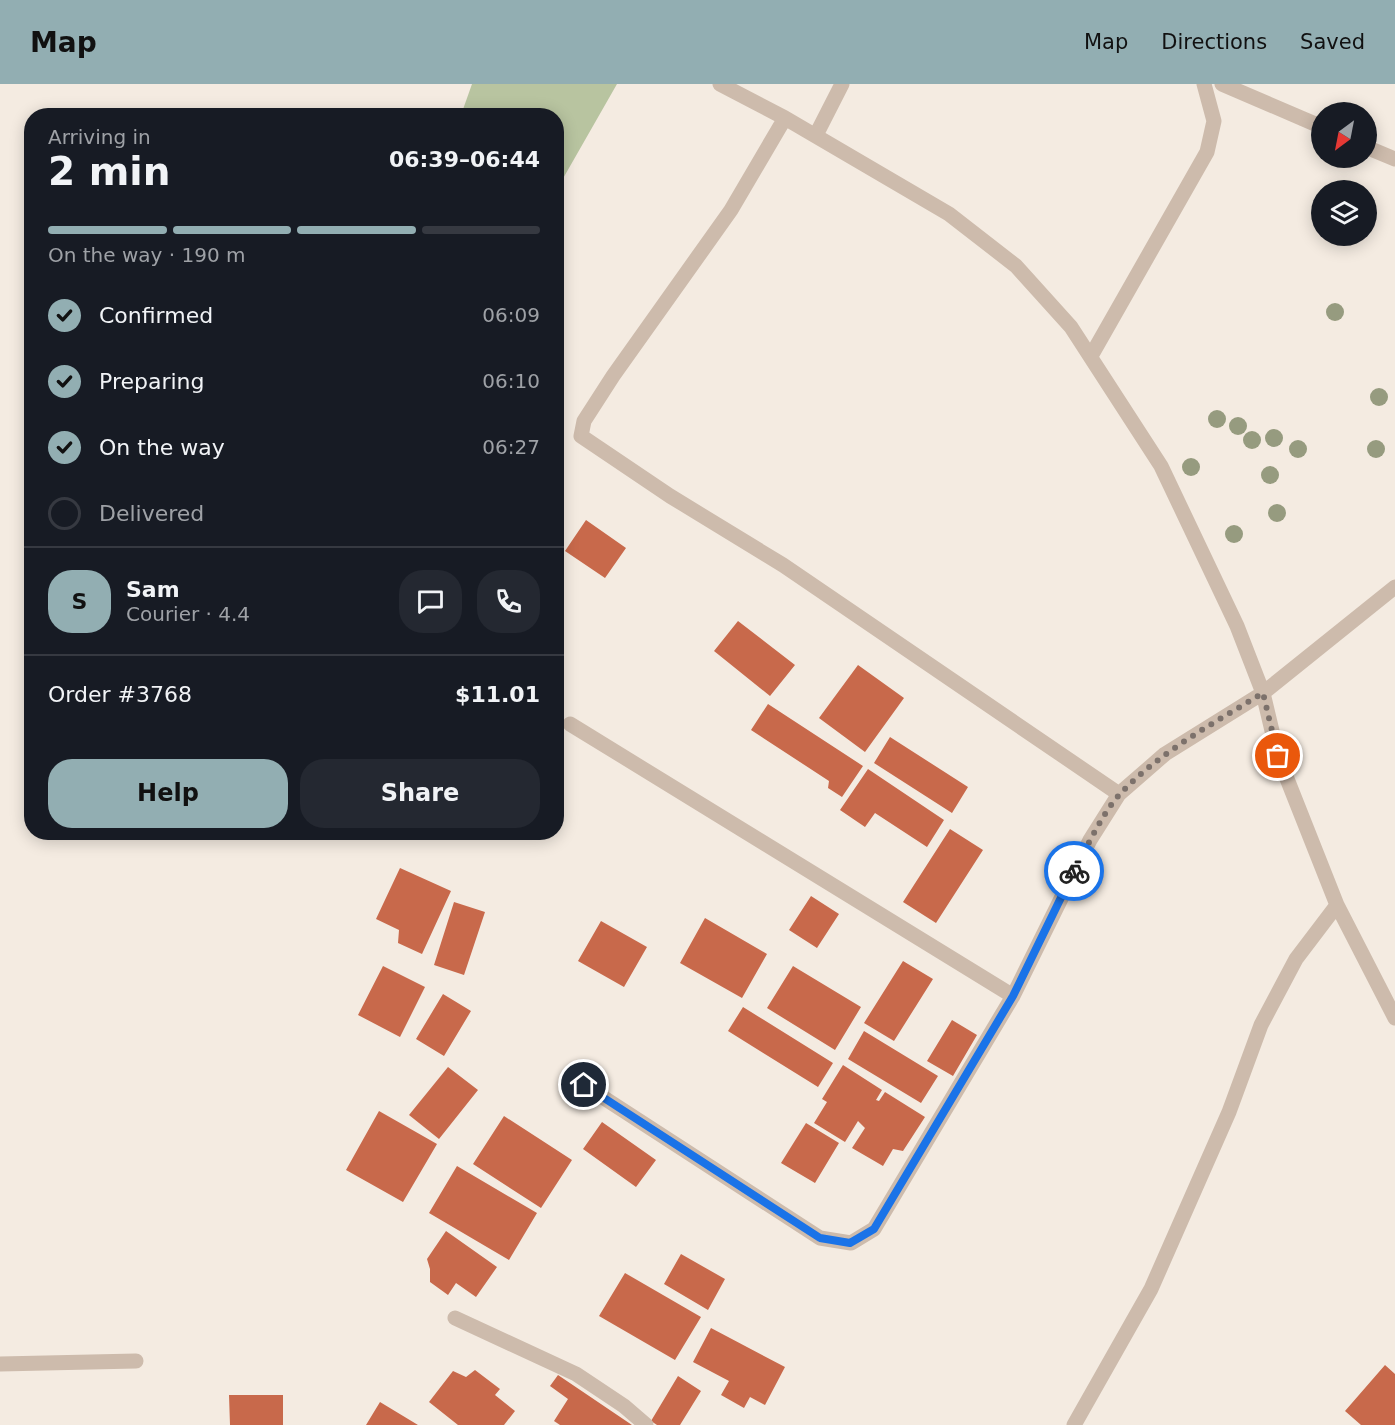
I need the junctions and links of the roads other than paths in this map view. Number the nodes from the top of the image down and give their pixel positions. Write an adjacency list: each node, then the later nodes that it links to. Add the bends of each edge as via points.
1 (720, 84): 5 (street)
2 (842, 84): 7 (street)
3 (1204, 84): 10 (street, via 1214,121 1207,152)
4 (1222, 84): 6 (street)
5 (785, 118): 7 (street); 14 (street, via 731,210 584,421 582,436 783,565)
6 (1311, 122)
7 (816, 135): 10 (street, via 949,214 1016,266 1071,327)
8 (1377, 152): 9 (street)
9 (1395, 159)
10 (1091, 356): 12 (street, via 1161,466 1237,626)
11 (1395, 586): 12 (street)
12 (1263, 693): 14 (street, via 1165,754); 15 (street, via 1278,756)
13 (570, 724): 16 (street)
14 (1119, 794): 16 (street, via 1090,840)
15 (1337, 905): 17 (street); 23 (street, via 1296,959 1261,1024 1229,1112 1151,1289)
16 (1013, 996): 18 (street, via 874,1229 850,1243 820,1238)
17 (1395, 1018)
18 (584, 1085)
19 (455, 1318): 22 (street, via 576,1374)
20 (136, 1361): 21 (street)
21 (0, 1364)
22 (646, 1425)
23 (1074, 1425)

